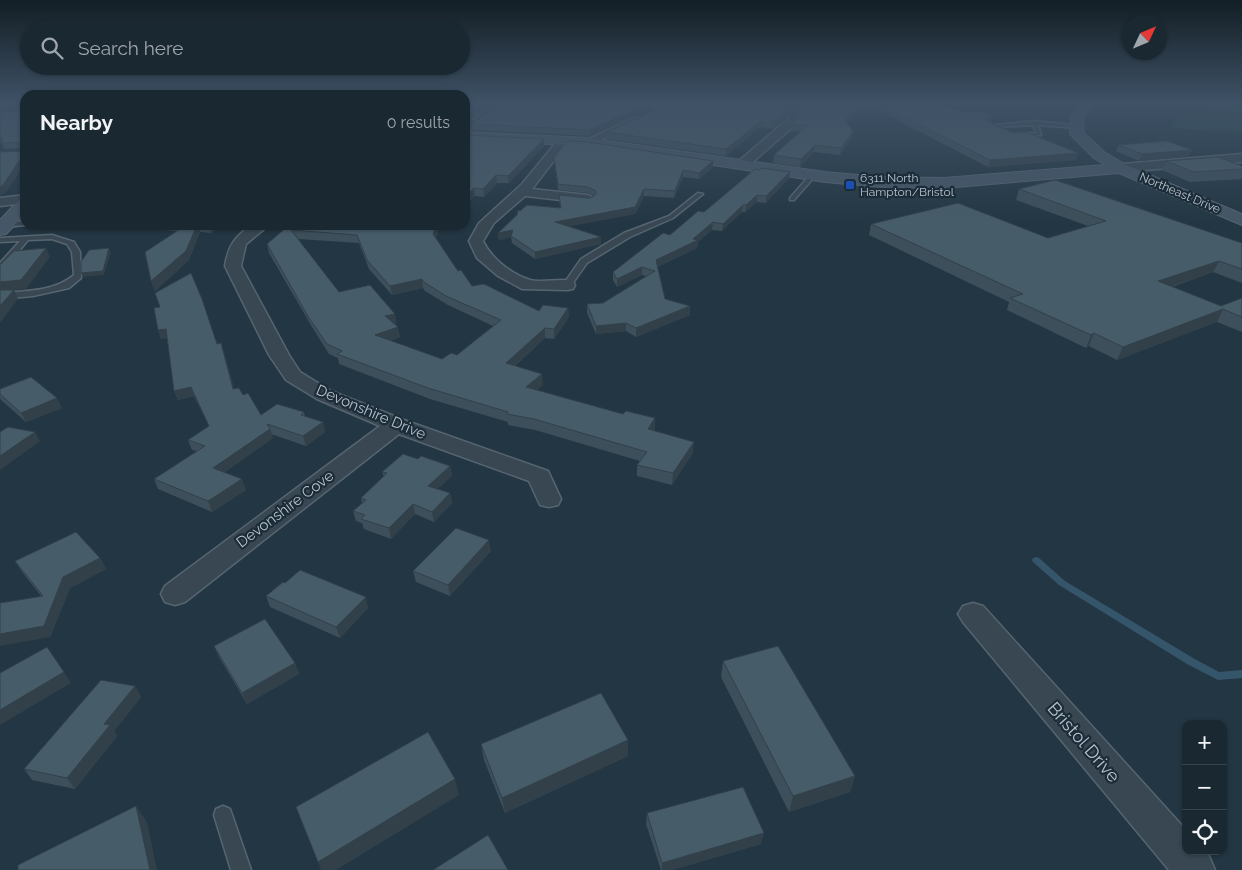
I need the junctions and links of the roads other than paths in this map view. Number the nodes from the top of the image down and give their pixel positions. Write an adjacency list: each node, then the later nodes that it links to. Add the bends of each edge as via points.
1 (561, 144): 9 (street)
2 (599, 144): 6 (street)
3 (768, 144): 6 (street)
4 (1087, 144): 7 (street, Northeast Drive)
5 (1242, 158): 7 (street)
6 (743, 164): 8 (street)
7 (1122, 168): 8 (street, via 914,183); 16 (street, Northeast Drive)
8 (813, 175): 13 (lane)
9 (522, 192): 11 (street); 22 (street, via 479,231 476,242 482,255 504,273 528,285)
10 (700, 194): 22 (lane, via 672,217 627,234 584,261)
11 (588, 199)
12 (20, 200): 14 (street)
13 (792, 200)
14 (0, 202)
15 (20, 210): 19 (street)
16 (1242, 220)
17 (20, 225): 19 (lane)
18 (254, 230): 24 (street, Devonshire Drive, via 234,250 233,266 293,376 324,394)
19 (2, 232): 20 (lane)
20 (26, 238): 21 (lane); 23 (lane, via 52,237 70,242 76,252 78,276 66,286)
21 (1, 265)
22 (567, 285)
23 (0, 296)
24 (396, 425): 25 (street, Devonshire Drive, via 539,476); 26 (street, Devonshire Cove)
25 (549, 499)
26 (175, 594)
27 (973, 614): 30 (street, Bristol Drive)
28 (223, 815): 29 (lane)
29 (241, 870)
30 (1195, 870)

